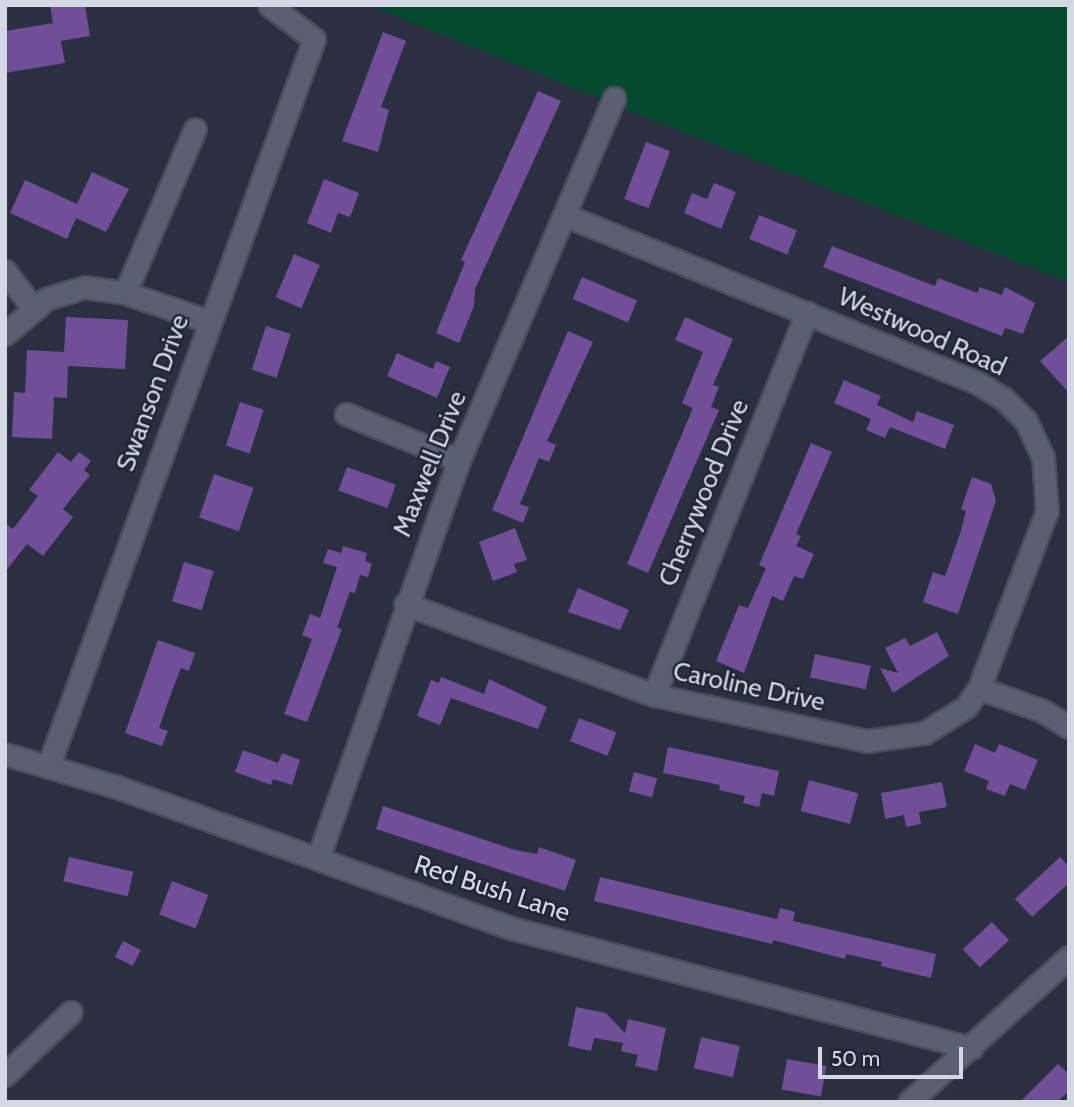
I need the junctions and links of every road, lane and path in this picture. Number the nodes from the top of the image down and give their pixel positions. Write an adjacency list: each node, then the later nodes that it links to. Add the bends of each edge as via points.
1 (269, 5): 9 (street, Swanson Drive, via 314,39)
2 (614, 98): 4 (street, Maxwell Drive)
3 (195, 130): 6 (street)
4 (564, 215): 8 (street, Westwood Road); 12 (street, Maxwell Drive)
5 (5, 271): 7 (street)
6 (125, 293): 7 (street, via 101,287 72,289); 9 (street)
7 (33, 308): 10 (street)
8 (807, 312): 14 (street, Westwood Road, via 990,389 1015,408 1036,438 1047,475 1047,511); 15 (street, Cherrywood Drive)
9 (208, 321): 18 (street, Swanson Drive)
10 (5, 334)
11 (346, 414): 12 (street)
12 (459, 460): 13 (street, Maxwell Drive)
13 (405, 604): 15 (street, Caroline Drive); 19 (street, Maxwell Drive)
14 (979, 688): 15 (street, Caroline Drive, via 966,707 939,726 888,741 866,741); 16 (street, via 1043,711)
15 (654, 695)
16 (1069, 727)
17 (5, 754): 18 (street, Red Bush Lane)
18 (48, 767): 19 (street, Red Bush Lane)
19 (318, 858): 22 (street, Red Bush Lane, via 507,927)
20 (1069, 957): 22 (street)
21 (71, 1012): 23 (street)
22 (971, 1048): 24 (street)
23 (5, 1075)
24 (909, 1102)

